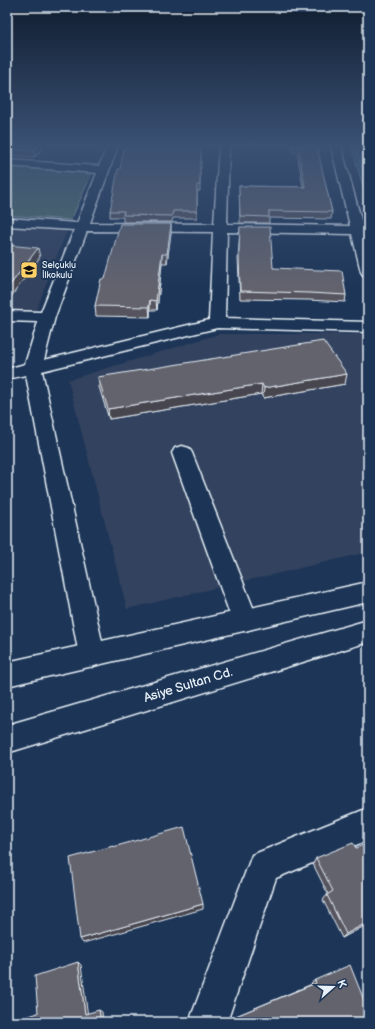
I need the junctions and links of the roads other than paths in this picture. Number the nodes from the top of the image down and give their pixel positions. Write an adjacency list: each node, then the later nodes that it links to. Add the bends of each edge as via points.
1 (95, 194): 5 (street)
2 (222, 194): 6 (street)
3 (349, 194): 7 (street)
4 (7, 222): 5 (street)
5 (82, 227): 6 (street); 10 (street)
6 (220, 228): 7 (street); 11 (street)
7 (358, 230): 8 (street)
8 (368, 272)
9 (7, 316): 10 (street)
10 (47, 317): 13 (street)
11 (217, 322): 12 (street); 13 (street)
12 (368, 327)
13 (33, 368): 14 (street); 19 (street)
14 (7, 374)
15 (182, 453): 17 (street)
16 (368, 592): 17 (street)
17 (245, 620): 19 (street)
18 (368, 631): 21 (street, Asiye Sultan Cd.)
19 (92, 655): 20 (street)
20 (7, 674)
21 (7, 739)
22 (368, 824): 23 (street, via 264,867)
23 (208, 1022)

